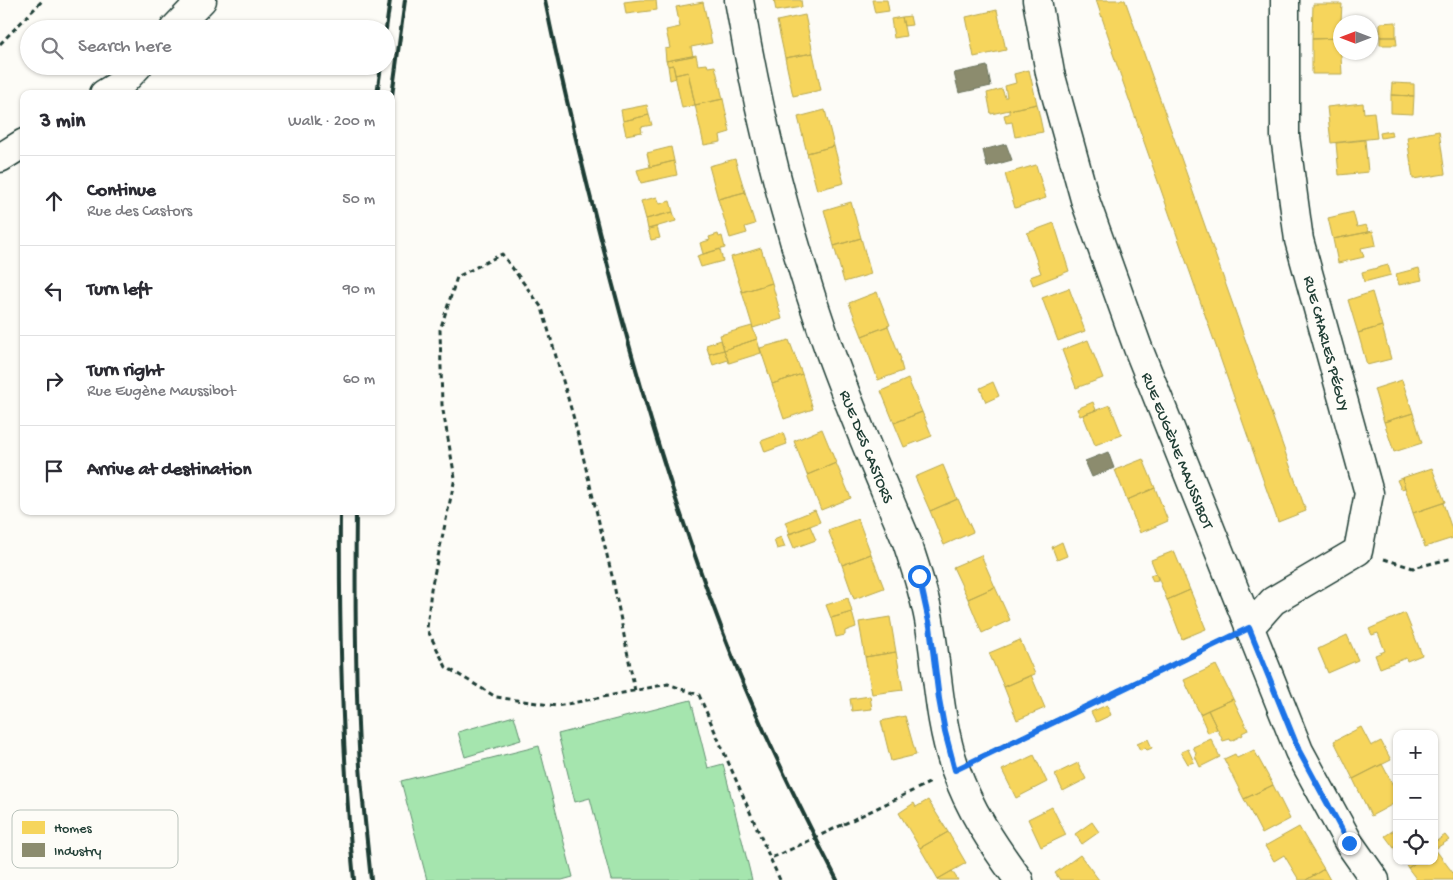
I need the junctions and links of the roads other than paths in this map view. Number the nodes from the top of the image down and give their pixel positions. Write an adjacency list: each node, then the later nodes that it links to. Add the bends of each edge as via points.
1 (202, 0): 5 (street)
2 (739, 0): 11 (street, RUE DES CASTORS, via 758,99 802,269 826,340 919,576 930,626 945,732 955,770 986,833)
3 (1037, 0): 10 (street, RUE EUGÈNE MAUSSIBOT, via 1050,73 1086,202 1138,348)
4 (1285, 0): 10 (street, RUE CHARLES PÉGUY, via 1285,136 1299,240 1369,493 1358,551 1273,601)
5 (183, 20)
6 (130, 75): 7 (street)
7 (111, 90)
8 (20, 146): 9 (street)
9 (0, 158)
10 (1249, 628): 12 (street, RUE EUGÈNE MAUSSIBOT, via 1299,751 1349,843)
11 (1019, 880)
12 (1375, 880)

